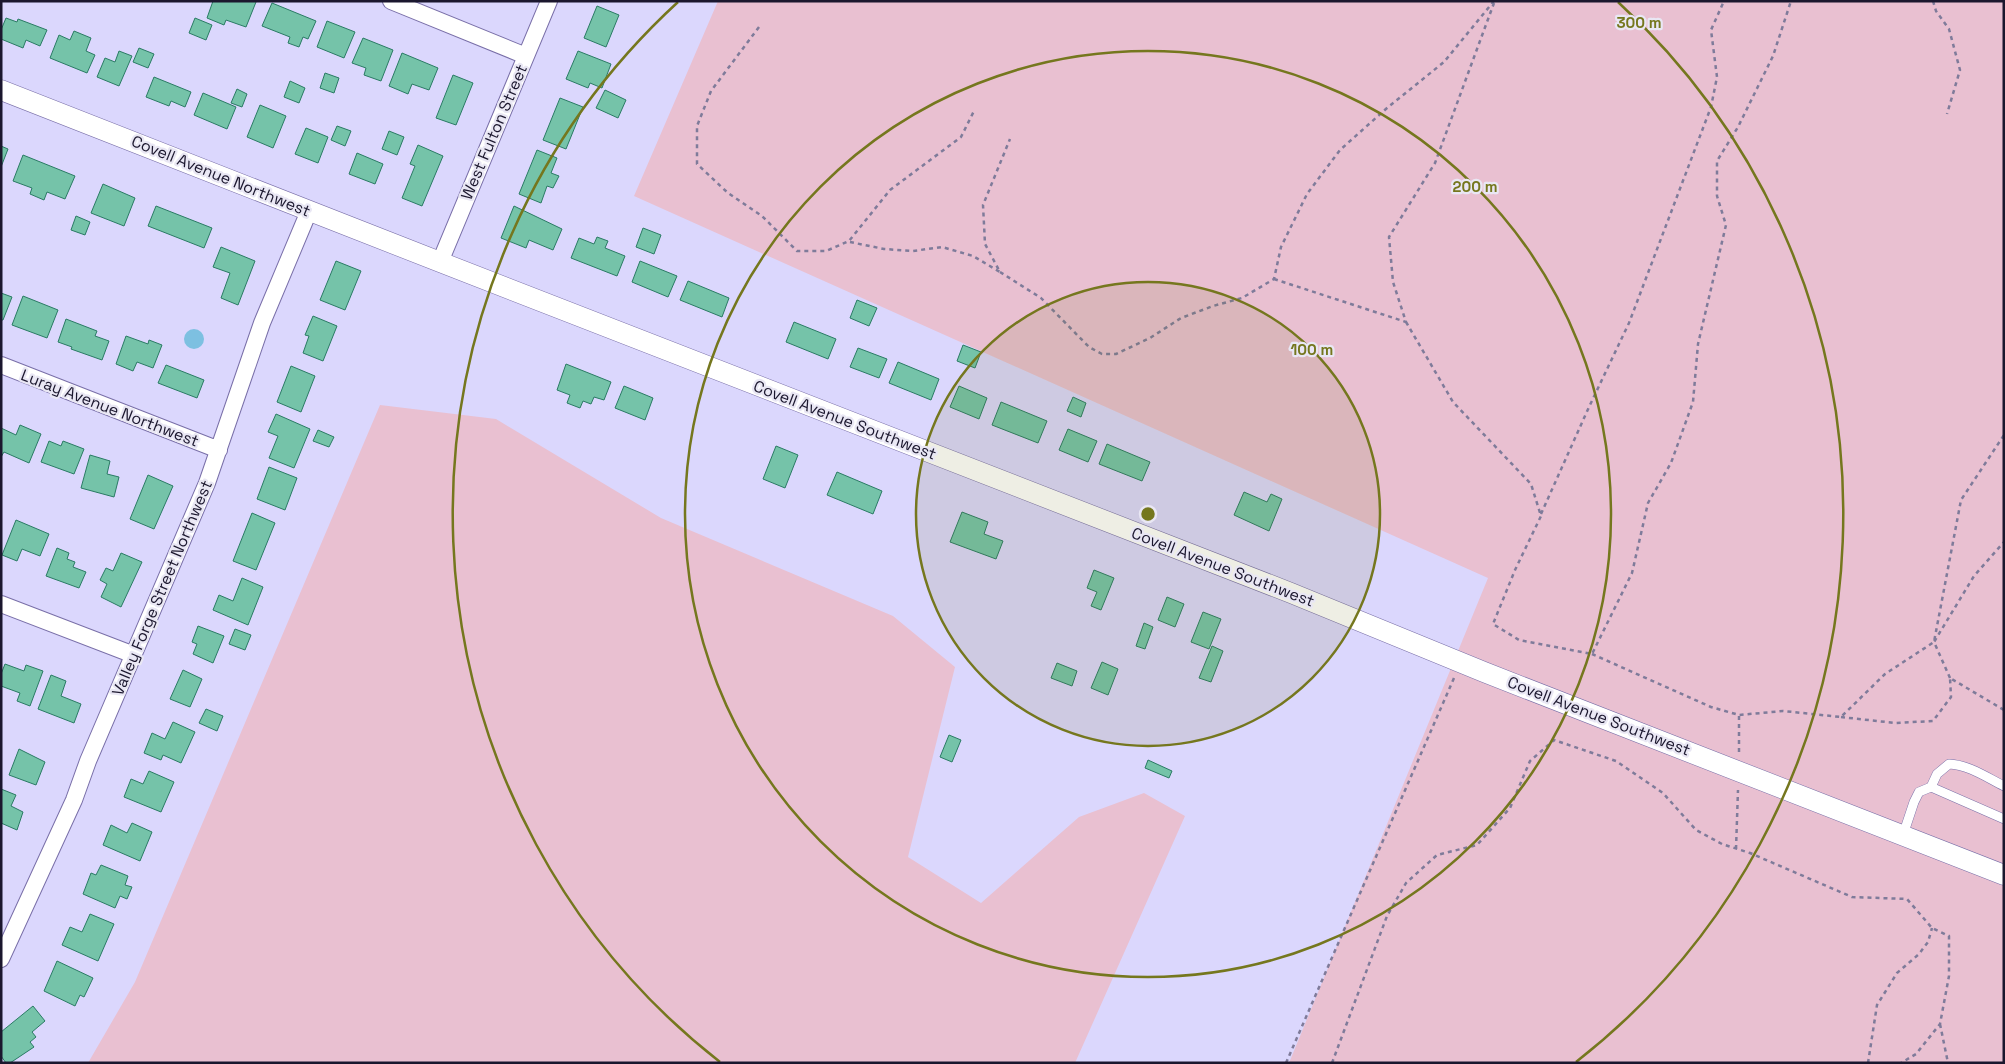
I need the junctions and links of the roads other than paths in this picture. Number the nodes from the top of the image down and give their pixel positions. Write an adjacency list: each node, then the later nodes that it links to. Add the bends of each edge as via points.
1 (391, 1): 3 (street)
2 (549, 1): 3 (street, West Fulton Street)
3 (526, 56): 6 (street, West Fulton Street)
4 (1, 90): 5 (street, Covell Avenue Northwest)
5 (309, 211): 6 (street, Covell Avenue Northwest); 8 (street, Valley Forge Street Northwest, via 262,323)
6 (440, 262): 14 (street, Covell Avenue Southwest, via 1291,593)
7 (1, 365): 8 (street, Luray Avenue Northwest)
8 (219, 450): 10 (street, Valley Forge Street Northwest)
9 (1, 604): 10 (street)
10 (134, 655): 16 (street, Valley Forge Street Northwest, via 66,818)
11 (2004, 786): 12 (lane, via 1972,769 1949,764 1937,774)
12 (1930, 787): 13 (lane); 14 (lane, via 1919,792)
13 (2004, 819)
14 (1903, 836): 15 (street, Covell Avenue Southwest)
15 (2004, 876)
16 (1, 958)

